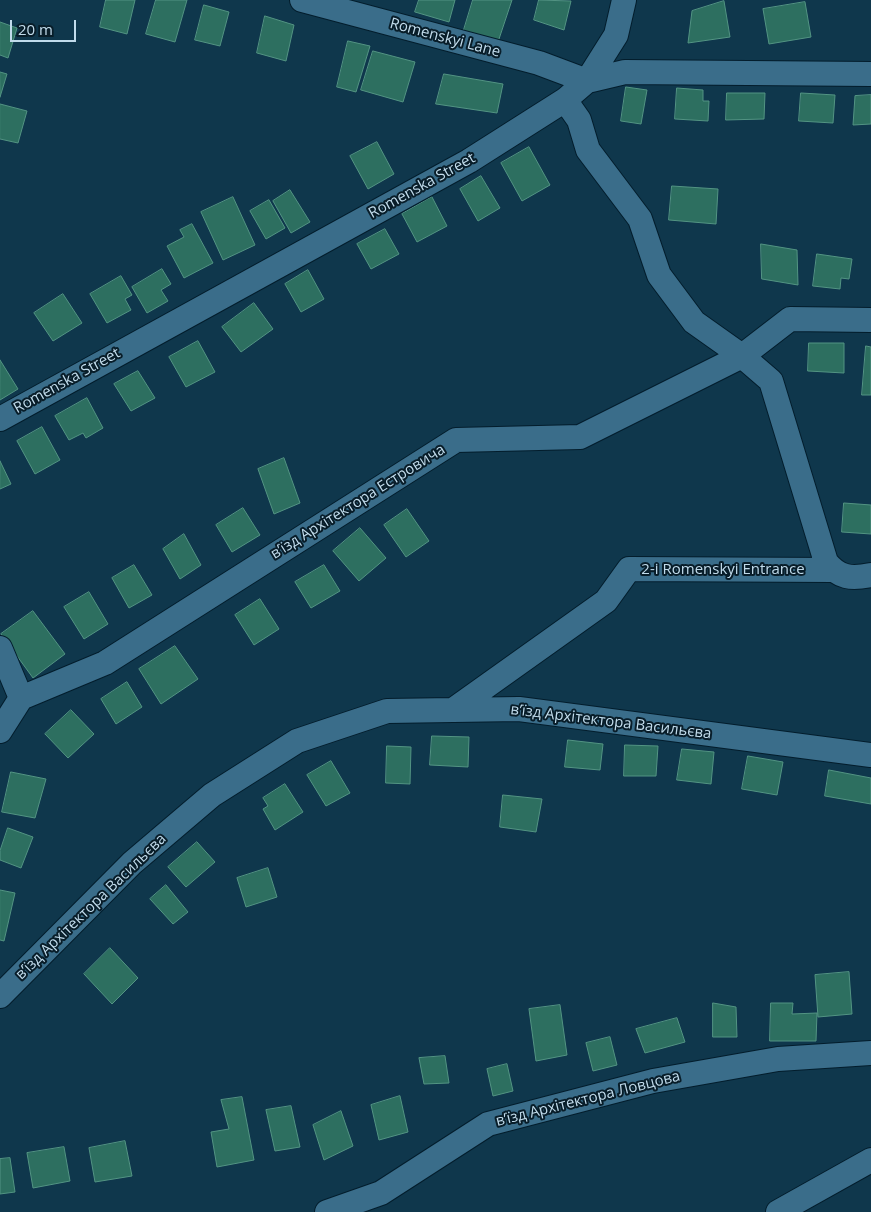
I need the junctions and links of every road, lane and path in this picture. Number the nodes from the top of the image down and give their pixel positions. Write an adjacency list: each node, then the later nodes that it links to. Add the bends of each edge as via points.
1 (302, 0): 4 (street, Romenskyi Lane, via 539,63)
2 (624, 0): 4 (street, via 616,35)
3 (871, 74): 4 (street, Romenska Street, via 625,72)
4 (587, 81): 5 (street, Romenska Street)
5 (565, 100): 7 (street, 2-i Romenskyi Entrance, via 580,120 588,150 640,219 659,275 694,322); 8 (street, Romenska Street, via 469,161)
6 (871, 320): 7 (street, в’їзд Архітектора Естровича, via 790,319)
7 (742, 356): 9 (street, 2-i Romenskyi Entrance, via 771,381 822,551); 12 (street, в’їзд Архітектора Естровича, via 580,437 456,440 105,663)
8 (0, 419)
9 (833, 570): 10 (street, 2-i Romenskyi Entrance, via 853,579); 13 (street, 2-i Romenskyi Entrance, via 629,569 606,601)
10 (871, 575)
11 (0, 648): 12 (street)
12 (21, 698): 14 (street)
13 (453, 710): 15 (street, в’їзд Архітектора Васильєва, via 519,709); 16 (street, в’їзд Архітектора Васильєва, via 386,711 297,741 212,795 168,832)
14 (0, 731)
15 (871, 755)
16 (0, 996)
17 (871, 1053): 19 (street, в’їзд Архітектора Ловцова, via 778,1059 653,1081 488,1124 381,1193)
18 (871, 1160): 20 (street)
19 (327, 1212)
20 (778, 1212)

